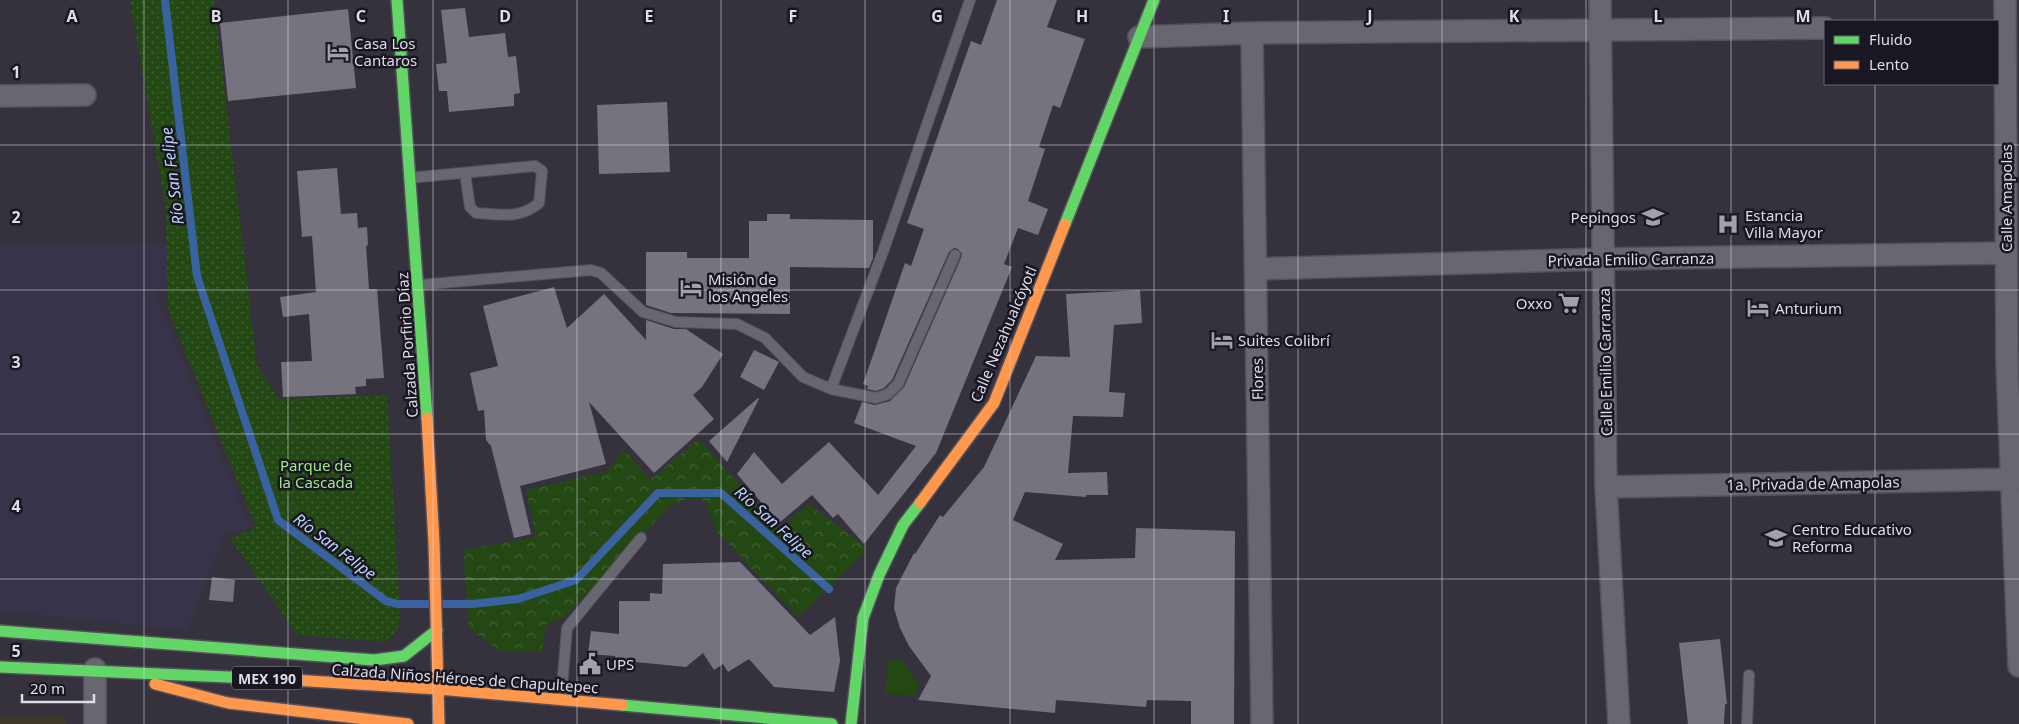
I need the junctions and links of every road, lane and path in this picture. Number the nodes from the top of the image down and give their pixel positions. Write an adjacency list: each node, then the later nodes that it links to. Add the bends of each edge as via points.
1 (397, 0): 14 (main road, Calzada Porfirio Díaz)
2 (970, 0): 22 (lane, via 884,249)
3 (1154, 0): 10 (main road, Calle Nezahualcóyotl)
4 (1600, 0): 8 (street, Calle Emilio Carranza)
5 (2005, 0): 6 (street, Calle Amapolas)
6 (2002, 27): 15 (street, Calle Amapolas)
7 (1824, 28): 8 (street)
8 (1601, 30): 9 (street); 17 (street, Calle Emilio Carranza)
9 (1252, 33): 10 (street); 18 (street, Flores)
10 (1140, 37): 40 (main road, Calle Nezahualcóyotl, via 994,402 903,525 879,575 863,618)
11 (0, 96): 12 (street)
12 (85, 96)
13 (465, 172): 13 (lane, via 535,166 542,171 539,203 530,211 515,215 476,213 470,206); 14 (lane)
14 (408, 178): 19 (main road, Calzada Porfirio Díaz)
15 (2006, 253): 17 (street, Privada Emilio Carranza); 20 (street, Calle Amapolas)
16 (955, 255): 22 (lane, via 898,384 888,394 876,398)
17 (1603, 258): 18 (street, Privada Emilio Carranza); 24 (street, Calle Emilio Carranza)
18 (1256, 269): 41 (street, Flores)
19 (418, 286): 22 (lane, via 591,270 601,273 643,312 676,322 737,324 758,334 803,377); 26 (main road, Calzada Porfirio Díaz)
20 (2012, 296): 21 (street, Calle Amapolas)
21 (2013, 363): 23 (street, Calle Amapolas)
22 (831, 390)
23 (2015, 479): 24 (street, 1a. Privada de Amapolas); 31 (street, Calle Amapolas)
24 (1606, 487): 42 (street, Calle Emilio Carranza)
25 (641, 538): 35 (lane, via 568,628)
26 (437, 630): 28 (main road, via 404,656 374,660); 34 (main road, Calzada Porfirio Díaz)
27 (0, 631): 28 (main road)
28 (46, 634): 29 (main road)
29 (68, 649)
30 (88, 664): 32 (main road, Calzada Niños Héroes de Chapultepec / MEX 190); 34 (main road, Calzada Niños Héroes de Chapultepec / MEX 190); 36 (street); 37 (main road, Calzada Niños Héroes de Chapultepec / MEX 190, via 228,702)
31 (2019, 666)
32 (0, 667)
33 (1749, 675): 43 (lane)
34 (438, 689): 35 (main road, Calzada Niños Héroes de Chapultepec / MEX 190); 38 (main road, Calzada Porfirio Díaz)
35 (561, 700): 39 (main road, Calzada Niños Héroes de Chapultepec / MEX 190)
36 (95, 724)
37 (408, 724)
38 (439, 724)
39 (832, 724)
40 (851, 724)
41 (1262, 724)
42 (1619, 724)
43 (1747, 724)

